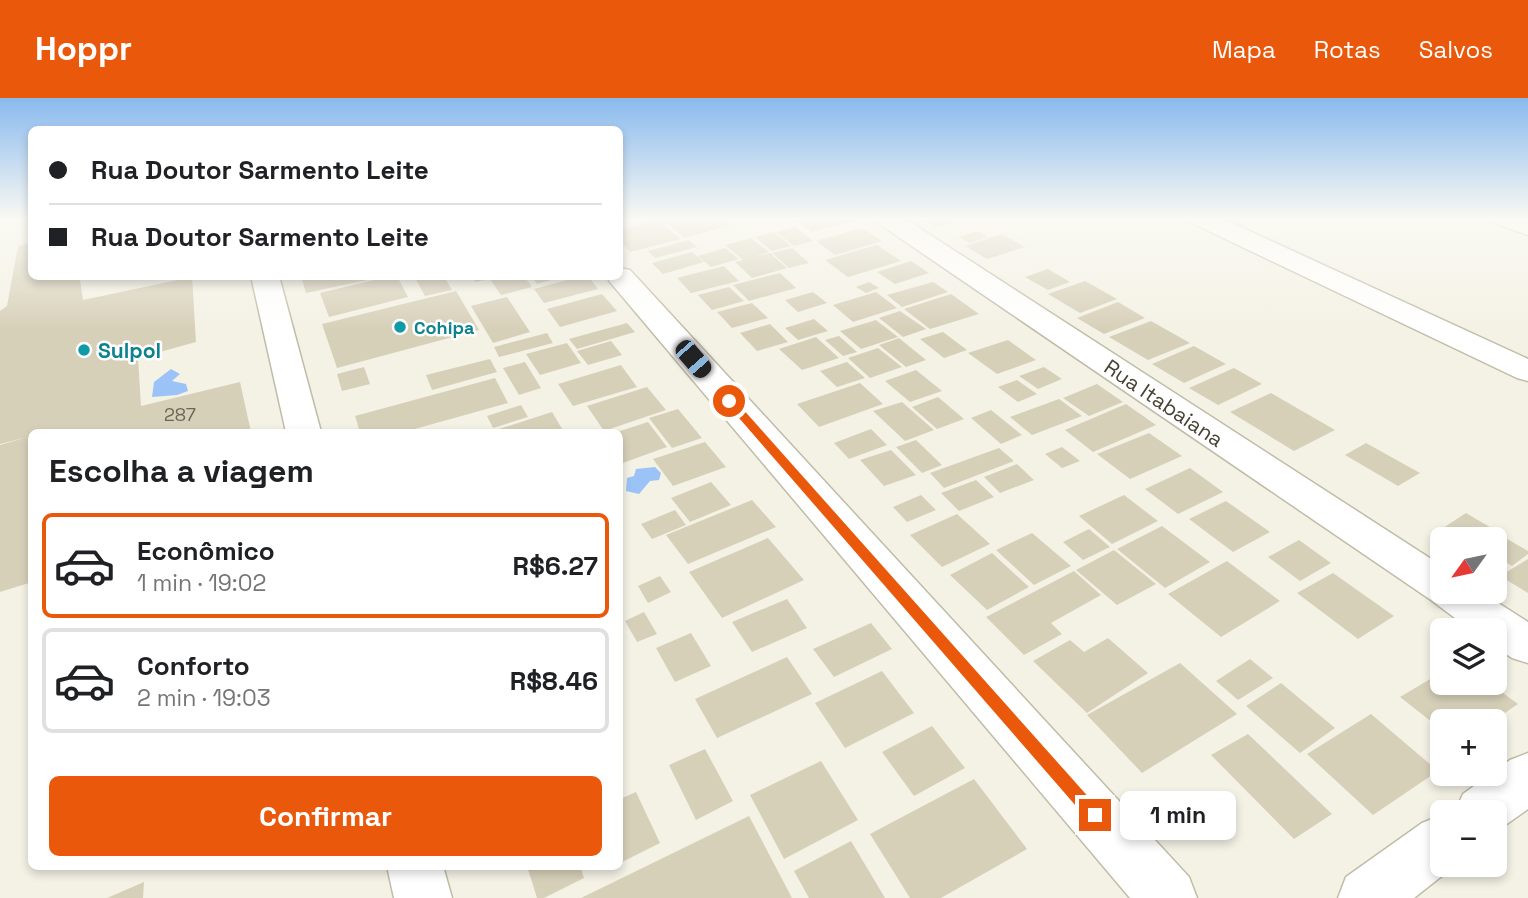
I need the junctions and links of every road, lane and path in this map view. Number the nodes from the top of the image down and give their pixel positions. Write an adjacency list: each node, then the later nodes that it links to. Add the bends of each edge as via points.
1 (943, 255): 7 (street, Rua Itabaiana)
2 (1280, 255): 5 (street)
3 (623, 279): 15 (street)
4 (266, 280): 6 (street)
5 (1528, 372)
6 (303, 429)
7 (1430, 579)
8 (1466, 604): 9 (street)
9 (1528, 645)
10 (1528, 777): 11 (street)
11 (1498, 800)
12 (1430, 851): 16 (street)
13 (416, 870): 14 (street)
14 (423, 898)
15 (1168, 898)
16 (1367, 898)

